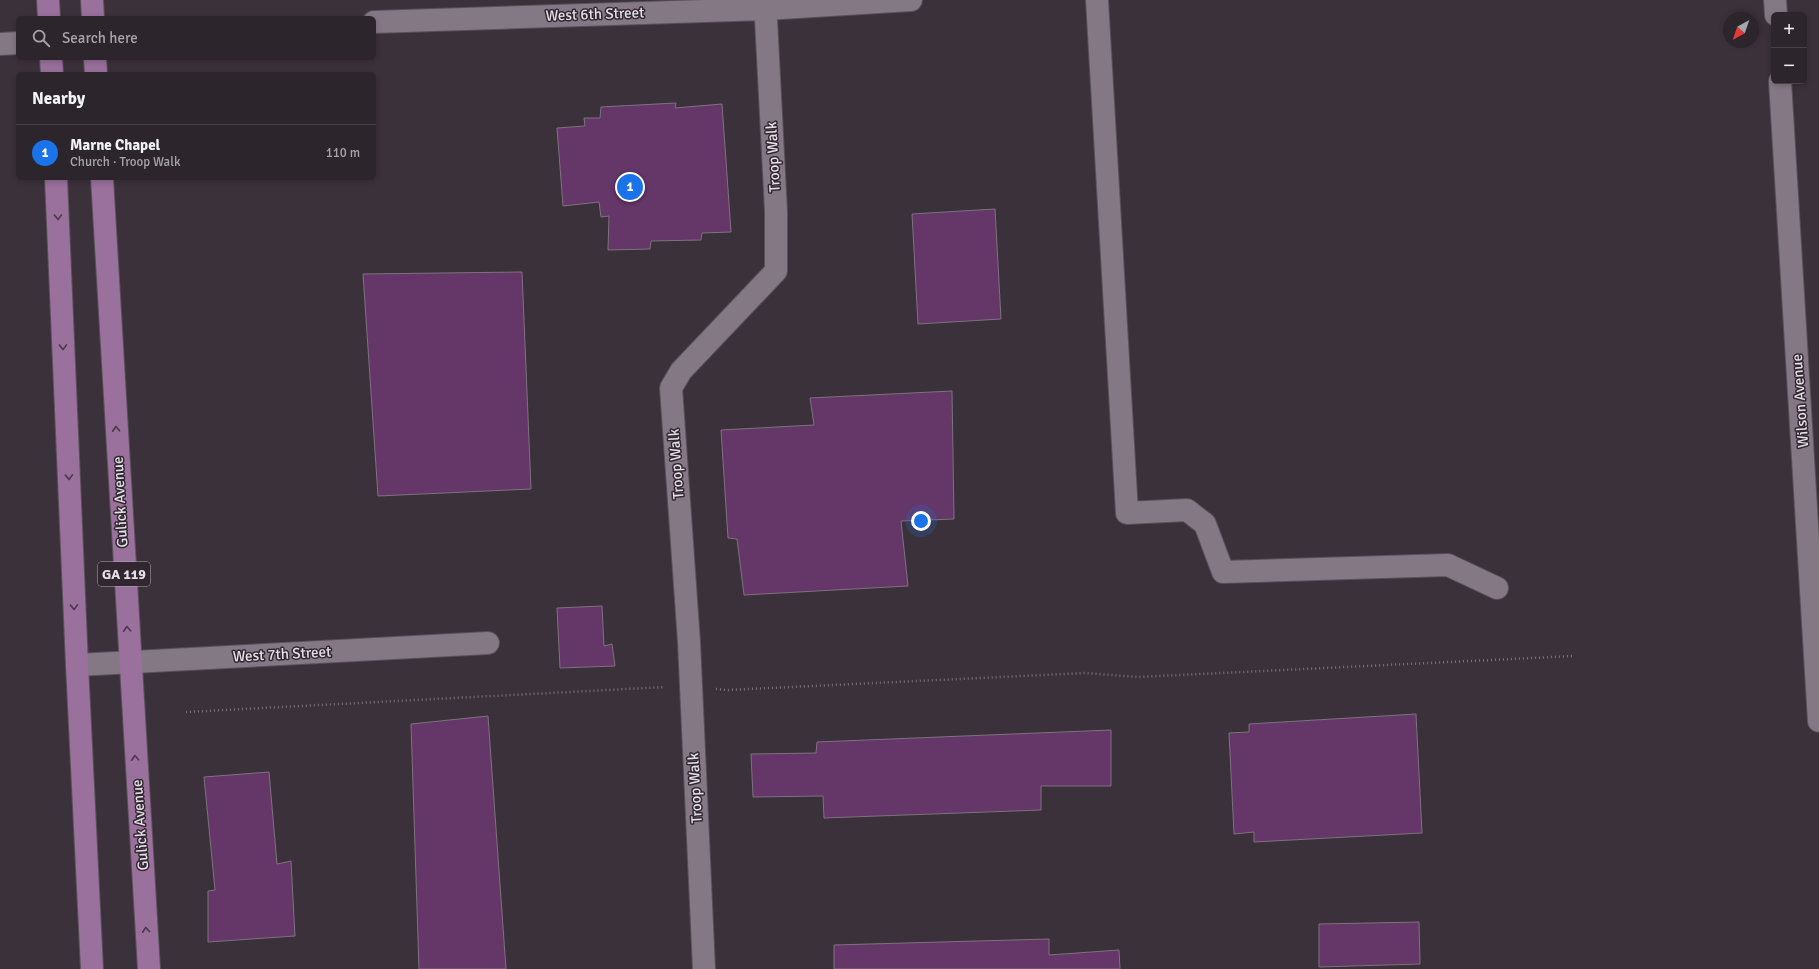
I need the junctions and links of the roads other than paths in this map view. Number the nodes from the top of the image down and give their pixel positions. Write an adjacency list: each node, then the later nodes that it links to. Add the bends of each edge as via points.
1 (48, 0): 9 (main road)
2 (92, 0): 10 (main road)
3 (911, 0): 6 (street, West 6th Street)
4 (1097, 0): 21 (street, via 1127,513 1187,510 1205,524 1223,572 1448,565)
5 (1775, 0): 8 (street)
6 (765, 4): 7 (street, West 6th Street); 28 (street, Troop Walk, via 776,211 776,271 682,371 671,388 690,686)
7 (500, 8): 11 (street, West 6th Street)
8 (1776, 12)
9 (49, 16)
10 (93, 16)
11 (376, 22)
12 (16, 42): 13 (street)
13 (0, 44)
14 (51, 60): 16 (main road)
15 (95, 60): 17 (main road)
16 (52, 72)
17 (96, 72)
18 (1780, 84): 25 (street, Wilson Avenue)
19 (56, 180): 24 (main road, one-way to 24)
20 (102, 180): 23 (main road, Gulick Avenue / GA 119, one-way to 20)
21 (1496, 588)
22 (488, 643): 23 (street, West 7th Street)
23 (129, 663): 24 (street, West 7th Street); 27 (main road, Gulick Avenue / GA 119, one-way to 23)
24 (77, 665): 26 (main road)
25 (1819, 721)
26 (92, 969)
27 (149, 969)
28 (704, 969)

